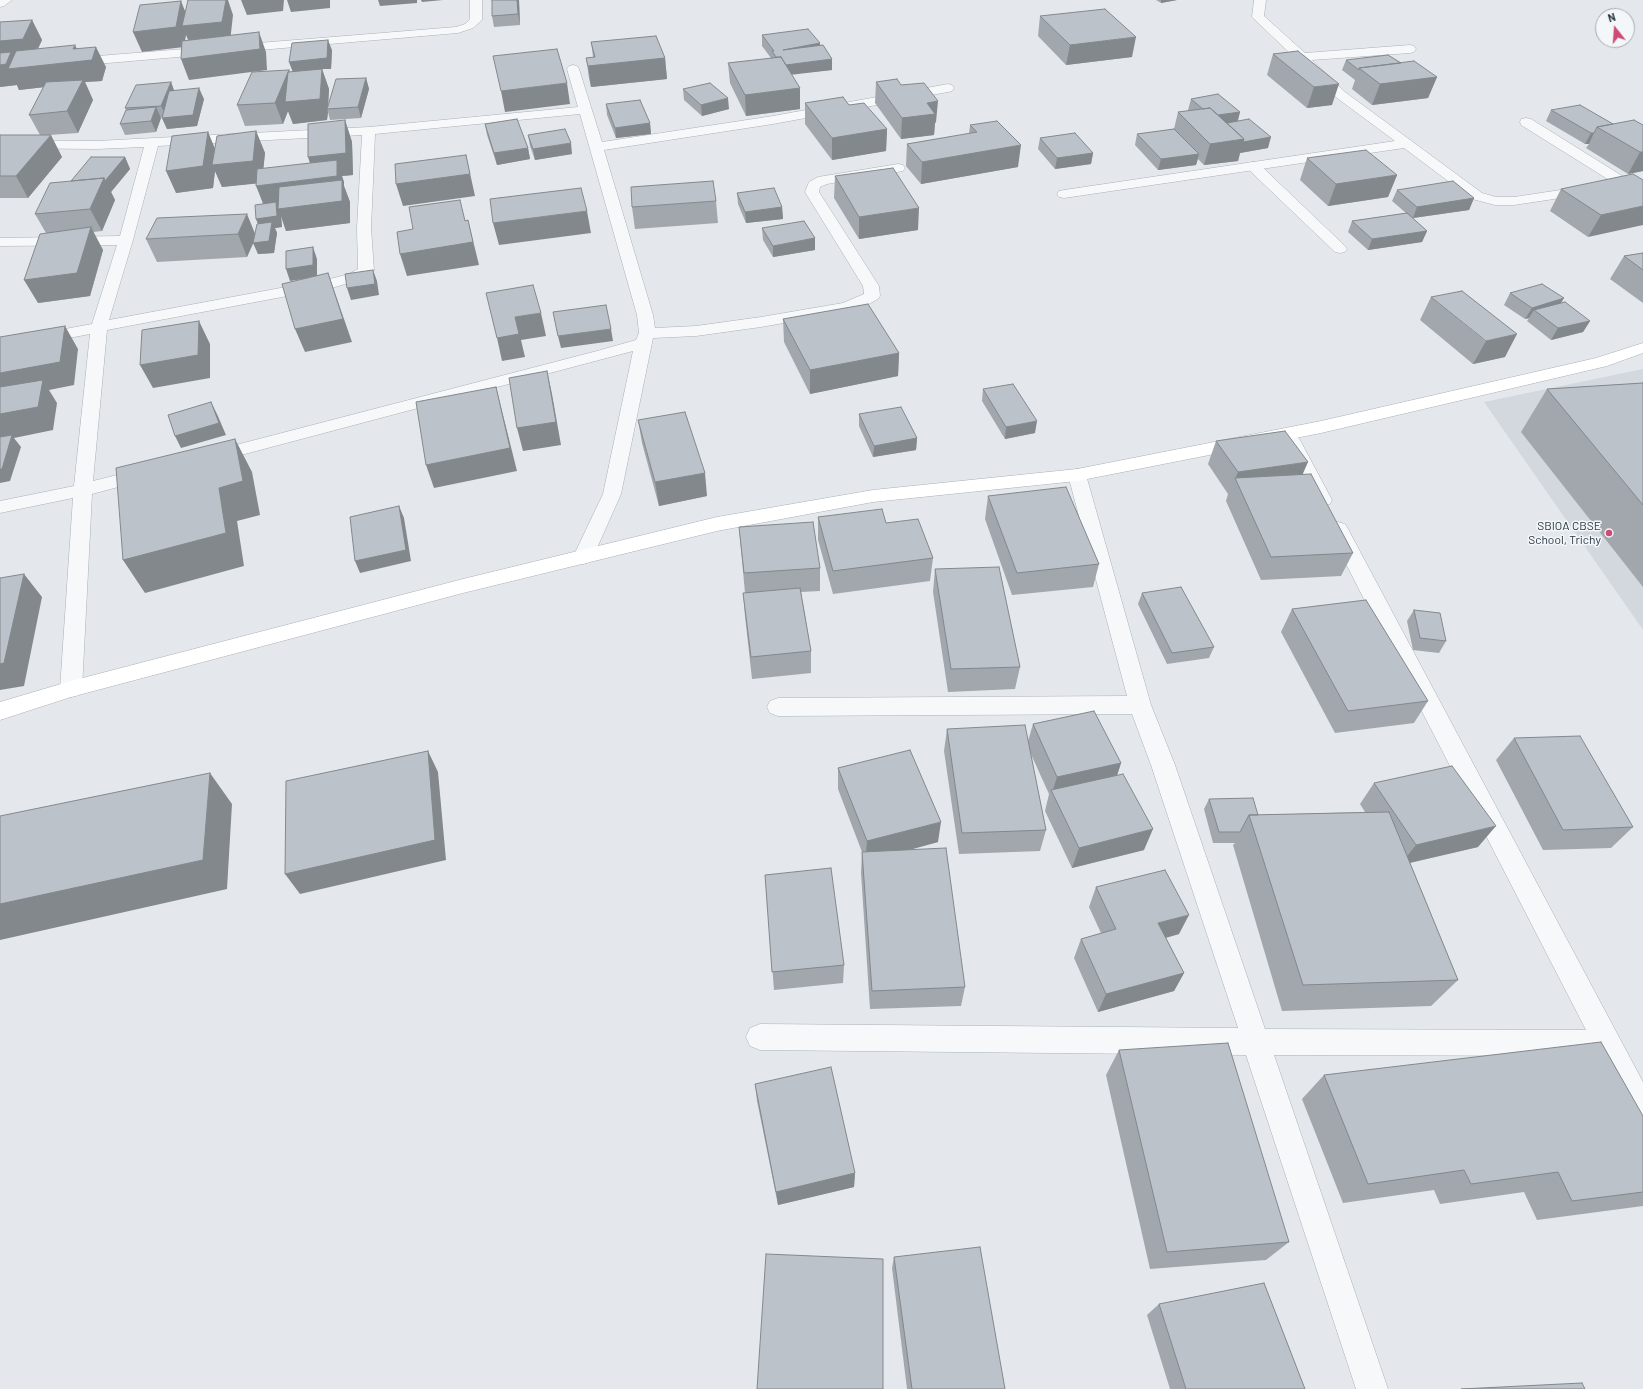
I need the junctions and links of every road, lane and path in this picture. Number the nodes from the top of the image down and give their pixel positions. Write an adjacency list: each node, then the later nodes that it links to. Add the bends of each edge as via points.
1 (6, 0): 4 (street)
2 (476, 0): 7 (street, via 476,20 458,30)
3 (1260, 0): 6 (street, via 1258,17)
4 (0, 4)
5 (1410, 49): 6 (street)
6 (1302, 56): 15 (street, via 1341,95)
7 (63, 62)
8 (573, 69): 10 (street)
9 (948, 88): 16 (street, via 773,120)
10 (585, 110): 12 (street); 16 (street)
11 (1526, 122): 19 (street)
12 (369, 131): 13 (street); 25 (street, via 364,228 366,271 354,278 335,282)
13 (152, 143): 14 (street); 22 (street)
14 (0, 144)
15 (1405, 144): 17 (street); 19 (street, via 1476,196 1494,201 1514,201)
16 (597, 147): 26 (street, via 645,315)
17 (1253, 166): 20 (street); 24 (street)
18 (898, 168): 26 (street, via 823,180 814,184 812,192 871,286 872,296 846,307)
19 (1626, 184): 21 (street)
20 (1064, 194)
21 (1643, 195)
22 (126, 240): 23 (street); 25 (street)
23 (0, 242)
24 (1340, 249)
25 (99, 326): 27 (street); 33 (street)
26 (645, 338): 30 (street, via 603,356); 35 (street, via 612,494)
27 (0, 346)
28 (1643, 348): 29 (street, via 1601,362)
29 (1287, 433): 32 (street); 42 (street)
30 (198, 460)
31 (160, 470): 33 (street)
32 (1077, 475): 35 (street, via 873,496 717,524); 37 (street)
33 (83, 490): 34 (street); 36 (street)
34 (0, 507)
35 (583, 557): 36 (street)
36 (71, 689): 39 (street)
37 (1140, 705): 38 (street); 41 (street, via 1163,765)
38 (778, 706)
39 (0, 711)
40 (760, 1037): 41 (street)
41 (1255, 1042): 42 (street); 44 (street)
42 (1607, 1042): 43 (street)
43 (1643, 1111)
44 (1372, 1389)

